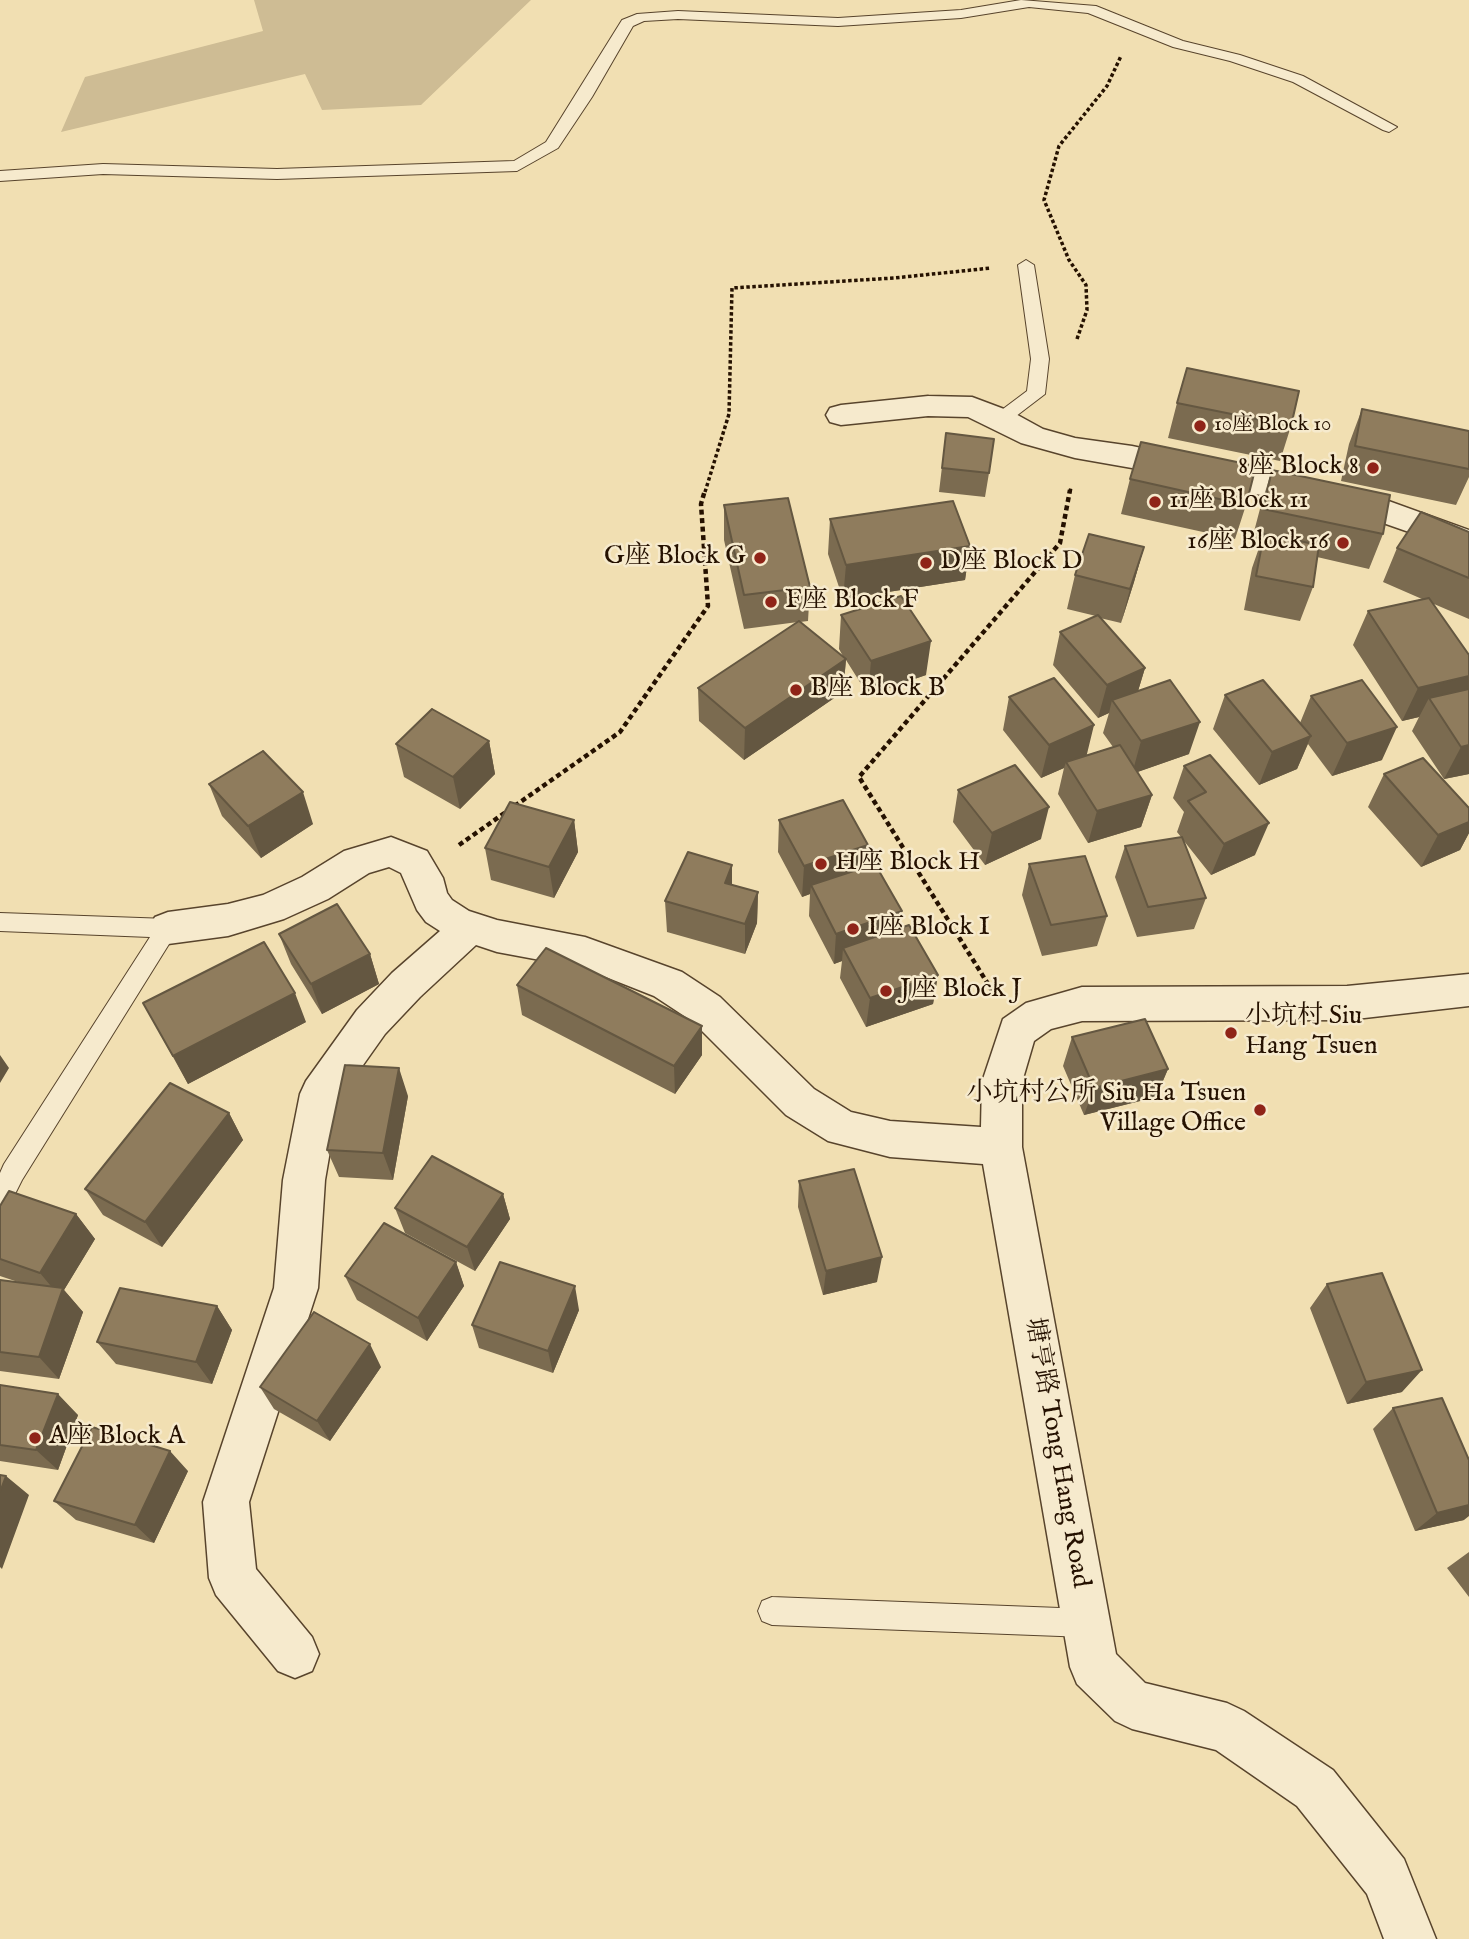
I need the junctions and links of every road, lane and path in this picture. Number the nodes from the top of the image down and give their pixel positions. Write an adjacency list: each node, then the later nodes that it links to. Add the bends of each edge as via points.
1 (1125, 24): 2 (lane, via 1298,79); 3 (lane, via 1091,9 1029,3 961,14 838,22 642,17 627,23 552,145 517,166 277,174 103,169); 4 (path, via 1121,55 1107,86 1059,146 1044,200)
2 (1389, 127)
3 (0, 176)
4 (1069, 260): 5 (path); 6 (path, via 1086,285 1087,310 1068,365)
5 (1026, 264): 6 (lane, via 1040,359); 11 (path, via 732,288 729,414 701,504 708,606 620,732)
6 (1036, 394): 8 (lane)
7 (841, 415): 8 (street, via 972,407)
8 (1001, 419): 9 (street, via 1032,436)
9 (1075, 448): 10 (street, via 1373,507); 16 (path, via 1060,543 859,778)
10 (1469, 542)
11 (420, 872): 13 (street, via 439,911); 14 (street, via 414,862 391,852 357,862 271,908 228,920)
12 (0, 922): 14 (lane)
13 (470, 927): 17 (street, via 585,953 668,984 706,1009 800,1102 842,1128 890,1139); 21 (street, via 371,1022 320,1094 304,1180 296,1288 226,1502 233,1578)
14 (168, 928): 18 (lane)
15 (1469, 990): 16 (street, via 1347,1003 1082,1004 1040,1015)
16 (1017, 1031): 17 (street, 塘亨路 Tong Hang Road, via 1002,1082)
17 (1001, 1147): 20 (street, 塘亨路 Tong Hang Road)
18 (0, 1198)
19 (772, 1611): 20 (lane)
20 (1086, 1623): 22 (street, 塘亨路 Tong Hang Road, via 1094,1667 1132,1704 1227,1728 1315,1788 1386,1877)
21 (295, 1654)
22 (1410, 1939)

